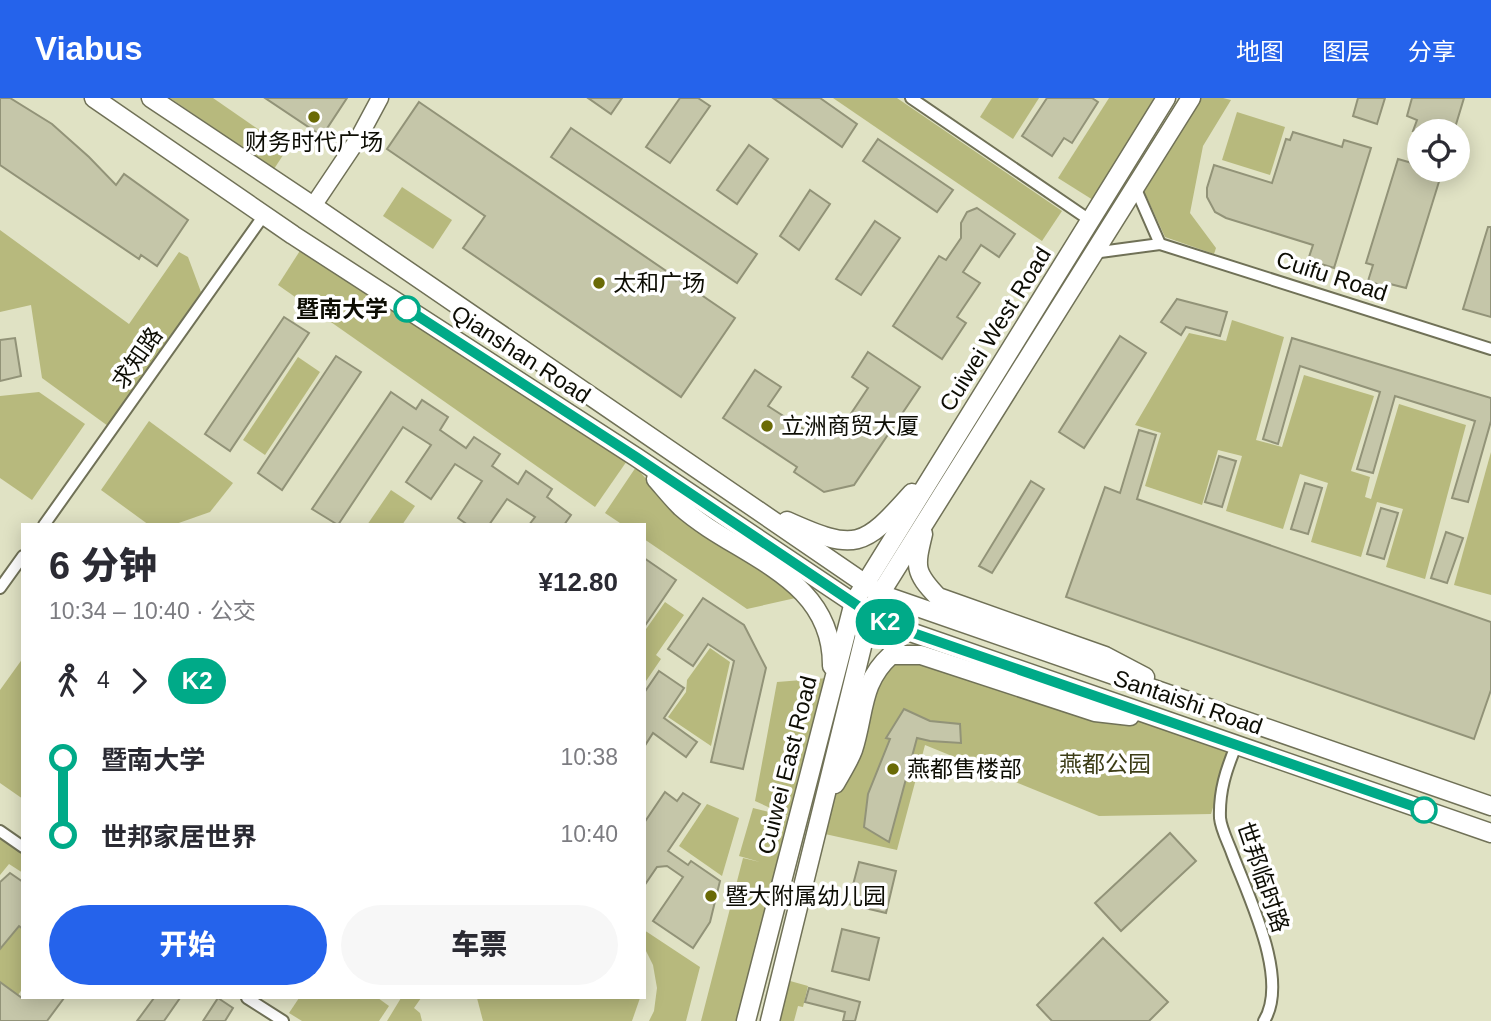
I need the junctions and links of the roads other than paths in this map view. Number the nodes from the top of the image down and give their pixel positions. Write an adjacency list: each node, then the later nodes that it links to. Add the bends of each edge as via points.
1 (94, 98): 9 (main road, Qianshan Road)
2 (151, 98): 8 (main road, Qianshan Road)
3 (380, 98): 8 (street)
4 (911, 98): 10 (street)
5 (1166, 98): 10 (main road, Cuiwei West Road)
6 (1191, 98): 7 (main road)
7 (1135, 187): 11 (street); 12 (main road, Cuiwei West Road)
8 (313, 206): 16 (main road, Qianshan Road)
9 (264, 215): 15 (main road, Qianshan Road); 18 (street, 求知路)
10 (1091, 221): 14 (main road, Cuiwei West Road)
11 (1160, 244): 12 (street); 13 (street, Cuifu Road)
12 (1093, 253): 17 (main road, Cuiwei West Road)
13 (1491, 349)
14 (948, 451): 16 (main road, via 869,536 848,541 822,537); 21 (main road, Cuiwei West Road)
15 (636, 457): 22 (main road, Qianshan Road); 24 (main road, via 682,507 802,589 823,618 832,653)
16 (746, 503): 21 (main road, Qianshan Road)
17 (926, 520): 21 (main road, Cuiwei West Road); 25 (main road, via 918,555 920,578 938,597 1105,656)
18 (45, 523)
19 (21, 558): 20 (street)
20 (0, 587)
21 (872, 589): 22 (main road, Cuiwei East Road); 23 (main road, Cuiwei East Road); 25 (main road, Santaishi Road)
22 (854, 602): 23 (main road, Santaishi Road); 24 (main road, Cuiwei East Road)
23 (870, 614): 26 (main road, Santaishi Road, via 893,626); 28 (main road, Cuiwei East Road)
24 (832, 687): 35 (main road, Cuiwei East Road)
25 (1195, 703): 29 (main road, Santaishi Road)
26 (1162, 719): 27 (main road, Santaishi Road); 28 (main road, via 1094,712 921,655 891,655 869,684 852,751)
27 (1236, 746): 31 (main road, Santaishi Road); 37 (street, 世邦临时路, via 1222,778 1220,820 1272,971 1272,1009)
28 (823, 805): 36 (main road, Cuiwei East Road)
29 (1491, 806)
30 (0, 831): 32 (street)
31 (1491, 833)
32 (21, 846)
33 (249, 999): 34 (street)
34 (283, 1021)
35 (746, 1021)
36 (770, 1021)
37 (1264, 1021)

